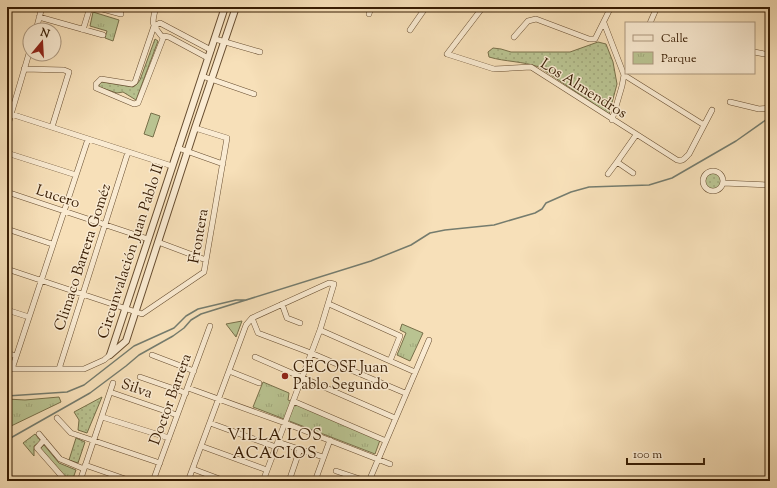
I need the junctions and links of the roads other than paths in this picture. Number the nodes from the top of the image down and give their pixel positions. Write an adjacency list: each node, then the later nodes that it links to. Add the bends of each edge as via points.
1 (42, 7): 14 (street)
2 (90, 7): 19 (street)
3 (95, 7): 12 (street)
4 (156, 7): 18 (street, via 152,21)
5 (225, 7): 24 (street, Circunvalación Juan Pablo II)
6 (236, 7): 25 (street, Circunvalación Juan Pablo II)
7 (371, 7): 13 (street)
8 (426, 7): 20 (street)
9 (483, 7): 41 (street, Los Almendros, via 447,54 494,69 532,67)
10 (611, 7): 17 (street)
11 (657, 7): 16 (street)
12 (121, 14)
13 (369, 14)
14 (40, 17): 15 (street); 19 (street)
15 (38, 22)
16 (650, 22)
17 (604, 23): 22 (street, via 593,40 536,19 528,21); 33 (street)
18 (154, 27): 23 (street); 23 (street, via 135,82 132,84 101,79 96,88 136,104); 26 (street, via 160,23)
19 (83, 30): 21 (street)
20 (410, 30)
21 (103, 35)
22 (514, 37)
23 (163, 38): 30 (street, via 169,37)
24 (215, 39): 25 (street); 26 (street, Circunvalación Juan Pablo II)
25 (225, 42): 27 (street); 35 (street, Circunvalación Juan Pablo II)
26 (211, 50): 30 (street, Circunvalación Juan Pablo II)
27 (260, 52)
28 (755, 52): 29 (street)
29 (770, 55)
30 (208, 58): 34 (street, Circunvalación Juan Pablo II)
31 (26, 62): 32 (street)
32 (24, 69): 40 (street); 43 (street, via 64,70 69,73)
33 (624, 75): 41 (street); 42 (street)
34 (202, 76): 35 (street); 48 (street, Circunvalación Juan Pablo II)
35 (212, 80): 36 (street); 45 (street, Circunvalación Juan Pablo II)
36 (254, 94)
37 (730, 102): 38 (street, via 759,109)
38 (770, 108)
39 (712, 110): 42 (street)
40 (11, 114): 43 (street); 44 (street)
41 (612, 120): 46 (street, Los Almendros)
42 (704, 125): 46 (street, Los Almendros, via 689,154 680,161)
43 (52, 127): 47 (street)
44 (7, 128)
45 (195, 128): 49 (street, Circunvalación Juan Pablo II); 53 (street, Frontera, via 228,138)
46 (636, 135): 52 (street)
47 (88, 139): 50 (street); 57 (street)
48 (178, 148): 49 (street); 54 (street, Circunvalación Juan Pablo II)
49 (187, 151): 53 (street); 65 (street, Circunvalación Juan Pablo II)
50 (128, 152): 54 (street); 62 (street, Climaco Barrera Goméz)
51 (7, 153): 57 (street)
52 (617, 162): 55 (street); 56 (street)
53 (223, 164): 67 (street, Frontera)
54 (172, 166): 64 (street, Circunvalación Juan Pablo II)
55 (633, 173)
56 (608, 174)
57 (76, 175): 61 (street)
58 (723, 183): 58 (street, via 722,176 714,170 706,173 702,179 704,187 709,191 718,190); 59 (street)
59 (770, 185)
60 (7, 192): 61 (street, Lucero)
61 (64, 210): 62 (street, Lucero); 66 (street)
62 (105, 224): 64 (street, Lucero); 70 (street, Climaco Barrera Goméz)
63 (7, 229): 66 (street)
64 (148, 238): 74 (street, Circunvalación Juan Pablo II)
65 (158, 242): 67 (street); 74 (street, Circunvalación Juan Pablo II)
66 (52, 244): 69 (street)
67 (206, 260): 74 (street, Frontera, via 204,272 142,314)
68 (7, 269): 69 (street)
69 (40, 280): 70 (street); 75 (street)
70 (83, 294): 74 (street); 89 (street, Climaco Barrera Goméz)
71 (282, 304): 72 (street, via 329,283 334,284); 76 (street); 77 (street, via 287,318)
72 (328, 304): 79 (street); 87 (street, via 400,336)
73 (7, 310): 75 (street)
74 (130, 310): 83 (street, Circunvalación Juan Pablo II); 83 (street, Circunvalación Juan Pablo II, via 126,341)
75 (29, 317): 85 (street)
76 (252, 318): 82 (street, via 258,334); 91 (street, via 246,325)
77 (300, 323)
78 (210, 326): 90 (street, Doctor Barrera)
79 (320, 330): 82 (street); 87 (street)
80 (429, 340): 92 (street)
81 (7, 353): 85 (street)
82 (311, 353): 94 (street); 99 (street)
83 (110, 355): 89 (street, via 84,369)
84 (152, 355): 90 (street)
85 (16, 356): 88 (street)
86 (255, 357): 94 (street)
87 (390, 361): 92 (street)
88 (10, 369): 89 (street)
89 (59, 369)
90 (194, 371): 97 (street, Doctor Barrera)
91 (229, 371): 96 (street); 100 (street)
92 (415, 372): 99 (street)
93 (140, 377): 97 (street)
94 (302, 377): 101 (street); 105 (street)
95 (113, 383): 98 (street)
96 (259, 383)
97 (187, 390): 100 (street); 102 (street, Doctor Barrera)
98 (110, 392): 102 (street, Silva); 103 (street)
99 (405, 393): 105 (street)
100 (219, 399): 106 (street); 107 (street)
101 (293, 401): 107 (street); 113 (street)
102 (178, 415): 109 (street, Doctor Barrera)
103 (102, 416): 109 (street); 111 (street)
104 (58, 418): 111 (street, via 71,433)
105 (395, 418): 113 (street)
106 (210, 423): 114 (street); 115 (street)
107 (285, 423): 112 (street); 114 (street)
108 (39, 434): 110 (street)
109 (169, 438): 119 (street, Doctor Barrera)
110 (44, 440): 121 (street, via 60,459); 126 (street, via 37,448)
111 (94, 440): 119 (street); 121 (street)
112 (330, 440): 117 (street); 118 (street)
113 (386, 441): 118 (street)
114 (277, 444): 116 (street); 123 (street)
115 (201, 446): 122 (street); 123 (street)
116 (300, 449): 117 (street); 133 (street)
117 (323, 457): 134 (street)
118 (379, 459): 120 (street); 135 (street)
119 (160, 463): 129 (street, Doctor Barrera)
120 (390, 464)
121 (84, 467): 125 (street); 127 (street)
122 (192, 469): 130 (street); 131 (street)
123 (267, 470): 132 (street)
124 (336, 471): 135 (street)
125 (124, 480): 128 (street)
126 (66, 481)
127 (80, 481)
128 (131, 481)
129 (154, 481)
130 (188, 481)
131 (225, 481)
132 (263, 481)
133 (288, 481)
134 (315, 481)
135 (367, 481)

